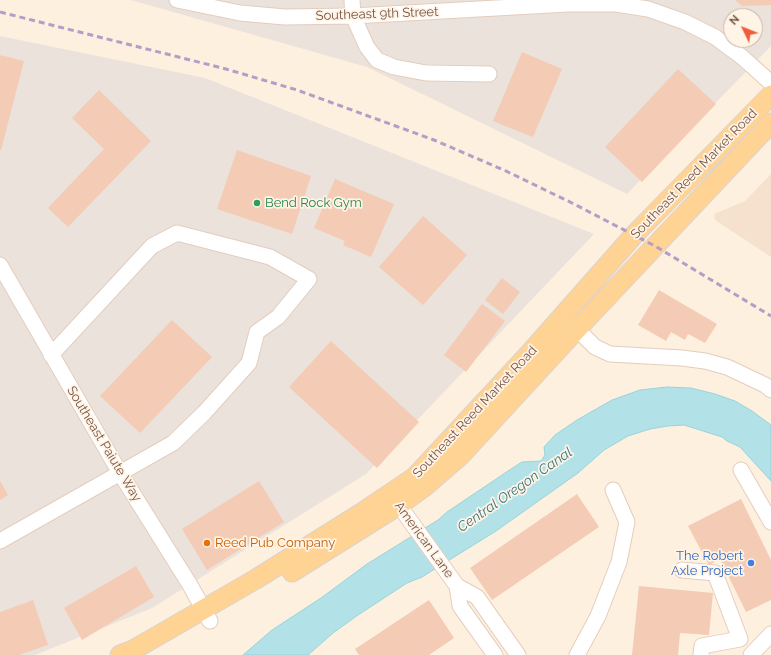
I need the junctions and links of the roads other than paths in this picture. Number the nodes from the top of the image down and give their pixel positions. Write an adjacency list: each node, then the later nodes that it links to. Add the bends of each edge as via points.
1 (177, 0): 4 (street, Southeast 9th Street, via 262,15)
2 (352, 0): 4 (street)
3 (568, 2): 4 (street, Southeast 9th Street); 6 (street, Southeast 9th Street, via 616,4 648,9 685,22 715,37)
4 (353, 16): 5 (street, via 367,47 377,60 394,68 426,73)
5 (489, 74)
6 (771, 83)
7 (771, 95): 16 (main road, Southeast Reed Market Road, via 634,235)
8 (771, 123): 10 (main road, Southeast Reed Market Road)
9 (0, 265): 11 (street, Southeast Paiute Way)
10 (576, 329): 12 (street, via 595,347 610,354 705,361 727,367); 16 (main road, Southeast Reed Market Road, via 461,455 424,487)
11 (52, 355): 14 (street, Southeast Paiute Way); 14 (street, via 152,246 177,233 270,257 309,278 278,317 256,332 249,363 204,412 173,443)
12 (771, 390)
13 (740, 470): 17 (street)
14 (120, 473): 18 (street); 21 (street, Southeast Paiute Way)
15 (613, 490): 28 (street, via 627,522 619,562 598,616)
16 (395, 500): 20 (street, American Lane); 21 (main road, Southeast Reed Market Road, via 316,558)
17 (771, 522)
18 (0, 541)
19 (682, 570): 23 (street, via 716,573)
20 (457, 586): 26 (street, American Lane, via 460,606); 27 (street, American Lane, via 477,598)
21 (207, 615): 24 (main road, Southeast Reed Market Road); 25 (main road, Southeast Reed Market Road)
22 (771, 634): 31 (street)
23 (740, 639): 29 (street, via 702,646); 30 (street)
24 (120, 655)
25 (149, 655)
26 (495, 655)
27 (518, 655)
28 (577, 655)
29 (701, 655)
30 (746, 655)
31 (751, 655)

